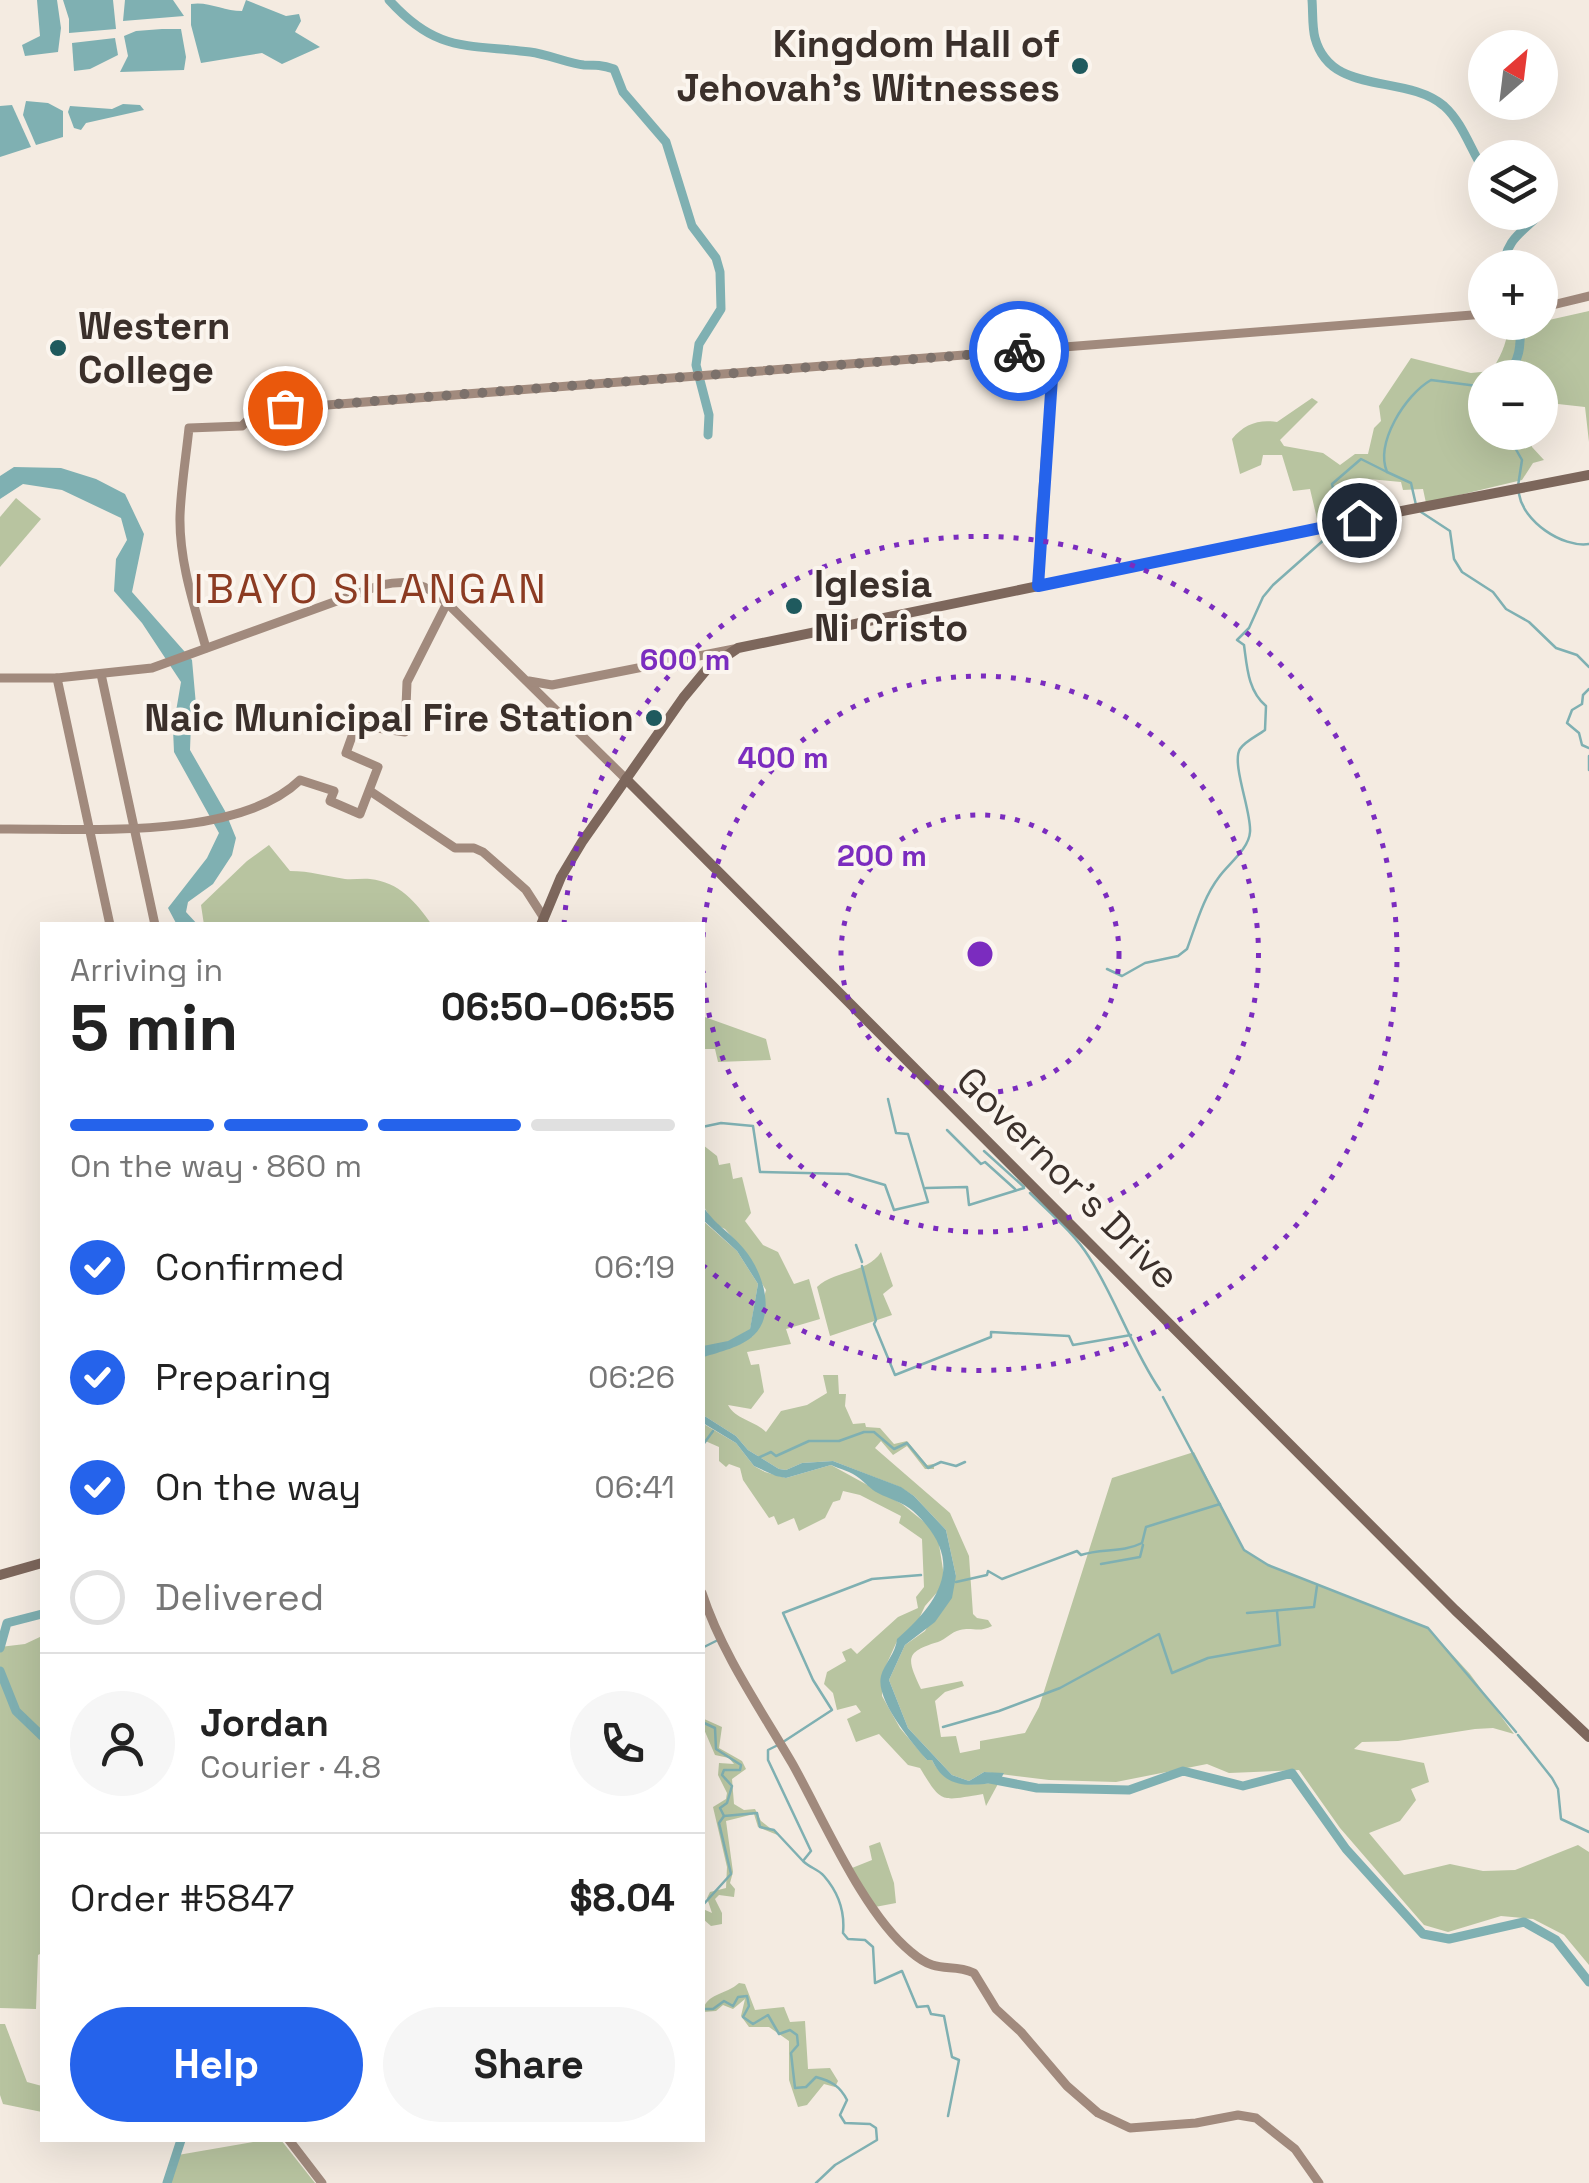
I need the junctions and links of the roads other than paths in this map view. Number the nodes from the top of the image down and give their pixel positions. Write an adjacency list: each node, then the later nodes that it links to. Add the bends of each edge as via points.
1 (1589, 296): 2 (street)
2 (1558, 304)
3 (1468, 315): 4 (street)
4 (1054, 348): 6 (street); 9 (street, via 268,410 242,426 188,428 181,542)
5 (1589, 475): 6 (main road)
6 (1038, 586): 8 (main road)
7 (446, 603): 9 (street, via 430,588 402,581 381,585); 11 (street); 15 (street, via 408,682 406,732 356,725 346,753 378,767)
8 (738, 648): 11 (street, via 552,686); 14 (main road, via 700,676)
9 (202, 650): 10 (street, via 167,664)
10 (101, 674): 13 (street); 18 (street)
11 (523, 677): 14 (street)
12 (0, 678): 13 (street)
13 (56, 678): 19 (street)
14 (626, 779): 16 (main road, Governor's Drive); 17 (main road)
15 (370, 791): 18 (street, via 360,814 330,801 334,791 300,780 284,795 214,822); 23 (street, via 455,848 483,852 526,890)
16 (647, 801): 17 (main road, via 624,796); 27 (main road, Governor's Drive)
17 (606, 808): 23 (main road, via 565,870)
18 (132, 826): 19 (street); 22 (street)
19 (89, 828): 20 (street); 21 (street)
20 (0, 829)
21 (109, 922)
22 (154, 922)
23 (542, 922)
24 (40, 1564): 25 (main road)
25 (0, 1575)
26 (705, 1601): 30 (street, via 762,1715 899,1942 941,1970 974,1973 996,2009 1098,2113 1130,2128 1238,2114 1256,2118 1294,2149)
27 (1589, 1738)
28 (291, 2142): 29 (street)
29 (322, 2183)
30 (1319, 2183)

